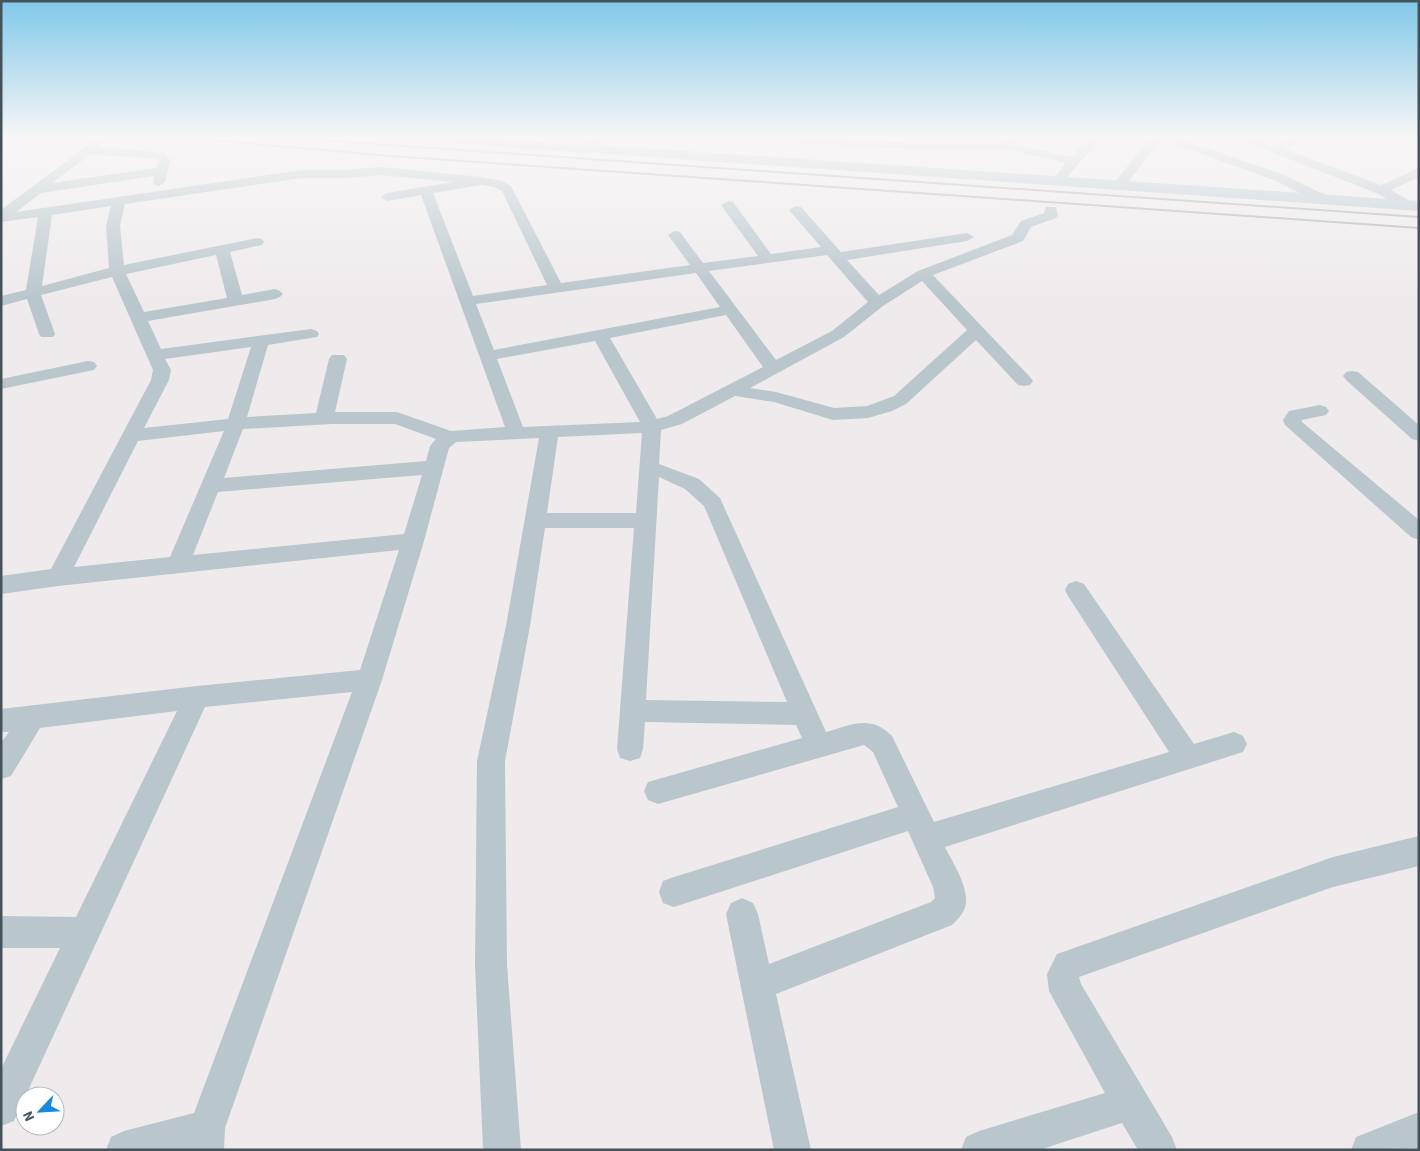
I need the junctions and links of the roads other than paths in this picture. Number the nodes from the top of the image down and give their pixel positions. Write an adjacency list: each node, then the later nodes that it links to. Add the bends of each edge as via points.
1 (426, 191): 36 (street)
2 (35, 192): 19 (street)
3 (158, 192): 10 (street)
4 (180, 192): 10 (street)
5 (421, 192): 11 (street)
6 (509, 192): 31 (street)
7 (1219, 192): 13 (street)
8 (1308, 192): 13 (street)
9 (1385, 192): 15 (street)
10 (157, 195): 12 (street)
11 (387, 197)
12 (119, 200): 18 (street); 29 (street, via 113,226)
13 (1325, 200): 15 (street)
14 (728, 205): 27 (street)
15 (1415, 206)
16 (796, 210): 26 (street)
17 (1051, 210): 25 (street, via 1051,215 1044,220 1028,222 1018,238)
18 (46, 211): 19 (street); 32 (street)
19 (1, 218)
20 (954, 226): 22 (street)
21 (675, 235): 28 (street)
22 (967, 237): 25 (street); 26 (street)
23 (257, 242): 24 (street)
24 (222, 250): 29 (street); 35 (street)
25 (983, 252): 30 (street)
26 (834, 253): 27 (street); 37 (street)
27 (767, 258): 28 (street)
28 (700, 268): 31 (street); 38 (street)
29 (117, 271): 32 (street); 39 (street)
30 (923, 274): 37 (street); 40 (street)
31 (556, 288): 36 (street)
32 (33, 293): 34 (street); 41 (street)
33 (275, 294): 35 (street)
34 (1, 301)
35 (236, 301): 39 (street)
36 (467, 301): 46 (street)
37 (876, 303): 49 (street, via 838,334)
38 (730, 310): 43 (street); 49 (street)
39 (137, 318): 45 (street)
40 (976, 331): 51 (street); 53 (street, via 900,400 886,407 853,414 834,414 776,397)
41 (46, 334)
42 (311, 334): 44 (street)
43 (600, 335): 46 (street); 57 (street)
44 (262, 341): 45 (street); 56 (street)
45 (154, 355): 60 (street, via 162,370 160,380)
46 (488, 356): 59 (street)
47 (338, 359): 55 (street)
48 (88, 366): 52 (street)
49 (773, 368): 53 (street)
50 (1352, 376): 61 (street)
51 (1024, 381)
52 (1, 384)
53 (732, 390): 57 (street, via 675,420)
54 (1320, 411): 68 (street, via 1296,415 1292,420 1294,425)
55 (324, 419): 56 (street); 62 (street, via 397,418)
56 (236, 424): 60 (street); 65 (street)
57 (652, 427): 58 (street); 64 (street)
58 (550, 430): 59 (street); 67 (street)
59 (516, 432): 62 (street)
60 (131, 436): 71 (street)
61 (1419, 436)
62 (450, 437): 63 (street, via 440,446)
63 (434, 467): 65 (street); 69 (street)
64 (648, 467): 66 (street); 77 (street, via 690,481 713,503)
65 (210, 486): 70 (street)
66 (645, 520): 67 (street); 76 (street)
67 (535, 521): 98 (street, via 491,762 491,965)
68 (1419, 532)
69 (413, 541): 70 (street); 74 (street)
70 (178, 565): 71 (street)
71 (58, 577): 72 (street)
72 (1, 585)
73 (1076, 590): 83 (street)
74 (369, 680): 75 (street); 96 (street)
75 (196, 697): 78 (street); 91 (street)
76 (633, 711): 77 (street); 82 (street)
77 (804, 714): 81 (street)
78 (33, 716): 79 (street); 84 (street)
79 (1, 720)
80 (1234, 744): 83 (street)
81 (818, 745): 85 (street); 86 (street, via 864,733 875,736 883,744)
82 (630, 748)
83 (1188, 758): 86 (street)
84 (1, 767)
85 (658, 791)
86 (921, 827): 88 (street); 92 (street, via 948,886 950,902 941,914)
87 (1419, 851): 93 (street, via 1333,872 1068,965 1062,972 1066,990)
88 (674, 892)
89 (742, 914): 92 (street)
90 (1, 932): 91 (street)
91 (84, 933): 94 (street)
92 (757, 985): 99 (street)
93 (1130, 1103): 100 (street); 101 (street)
94 (1, 1108)
95 (1419, 1130): 102 (street)
96 (206, 1139): 97 (street)
97 (124, 1150)
98 (502, 1150)
99 (793, 1150)
100 (980, 1150)
101 (1159, 1150)
102 (1369, 1150)

